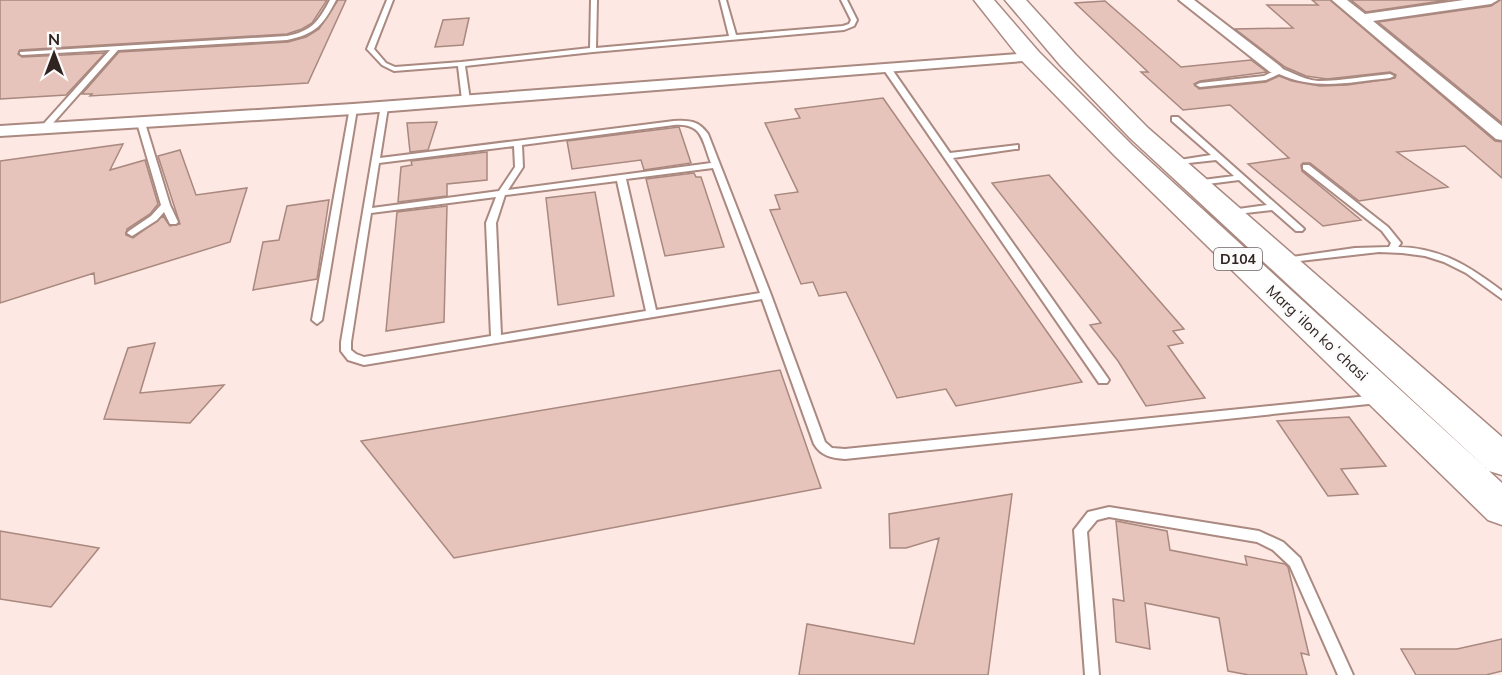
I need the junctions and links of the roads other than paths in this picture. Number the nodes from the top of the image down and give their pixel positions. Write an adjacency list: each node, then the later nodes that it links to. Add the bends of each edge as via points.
1 (333, 0): 13 (lane, via 320,25 297,36)
2 (390, 0): 17 (lane, via 370,49 384,64 394,69)
3 (594, 0): 14 (lane)
4 (723, 0): 12 (lane)
5 (844, 0): 12 (lane, via 854,20 844,28)
6 (984, 0): 16 (main road, Margʻilon koʻchasi / D104)
7 (1015, 0): 35 (main road, Margʻilon koʻchasi / D104, via 1084,76)
8 (1186, 0): 18 (street)
9 (1339, 0): 11 (street)
10 (1487, 3): 11 (street)
11 (1362, 19): 29 (street)
12 (733, 37): 14 (lane)
13 (116, 48): 15 (lane); 27 (lane)
14 (593, 50): 17 (lane)
15 (22, 53)
16 (1031, 57): 19 (street); 57 (main road, Margʻilon koʻchasi / D104, via 1123,150)
17 (461, 64): 22 (lane)
18 (1275, 69): 20 (lane, via 1317,83); 21 (lane, via 1276,73 1266,78)
19 (888, 70): 22 (street); 32 (lane)
20 (1390, 76)
21 (1200, 86)
22 (466, 100): 23 (street)
23 (384, 107): 24 (street); 34 (lane)
24 (352, 109): 26 (street); 54 (lane)
25 (1175, 119): 33 (lane)
26 (141, 123): 27 (street); 42 (lane)
27 (43, 129): 28 (street)
28 (0, 131)
29 (1502, 135)
30 (519, 143): 34 (lane); 36 (lane, via 691,122 704,134); 41 (lane, via 519,167)
31 (1015, 147): 32 (lane)
32 (947, 156): 56 (lane)
33 (1218, 157): 35 (lane); 38 (lane)
34 (375, 161): 44 (lane)
35 (1172, 163): 40 (main road, Margʻilon koʻchasi / D104)
36 (716, 165): 39 (lane); 51 (lane)
37 (1306, 167): 49 (lane, via 1385,229 1396,243)
38 (1241, 177): 40 (lane); 43 (lane)
39 (621, 178): 41 (lane); 53 (lane)
40 (1195, 184): 45 (main road, Margʻilon koʻchasi / D104)
41 (501, 194): 44 (lane); 55 (lane, via 491,223)
42 (166, 205): 46 (lane); 48 (lane)
43 (1274, 207): 45 (lane); 47 (lane)
44 (367, 211): 55 (lane, via 346,342 346,351 352,357 364,361)
45 (1228, 213): 50 (main road, Margʻilon koʻchasi / D104)
46 (173, 222)
47 (1299, 229)
48 (132, 233)
49 (1393, 248): 50 (lane); 52 (lane, via 1414,250 1468,270)
50 (1281, 261): 58 (main road, Margʻilon koʻchasi / D104)
51 (766, 295): 53 (lane); 57 (lane, via 820,444 831,453)
52 (1502, 296)
53 (652, 313): 55 (lane)
54 (317, 320)
55 (496, 339)
56 (1103, 380)
57 (1385, 398): 59 (main road, Margʻilon koʻchasi / D104)
58 (1502, 460)
59 (1502, 508)
60 (1092, 675): 61 (lane, via 1080,530 1093,516 1109,512 1259,537 1278,546 1295,562)
61 (1346, 675)

